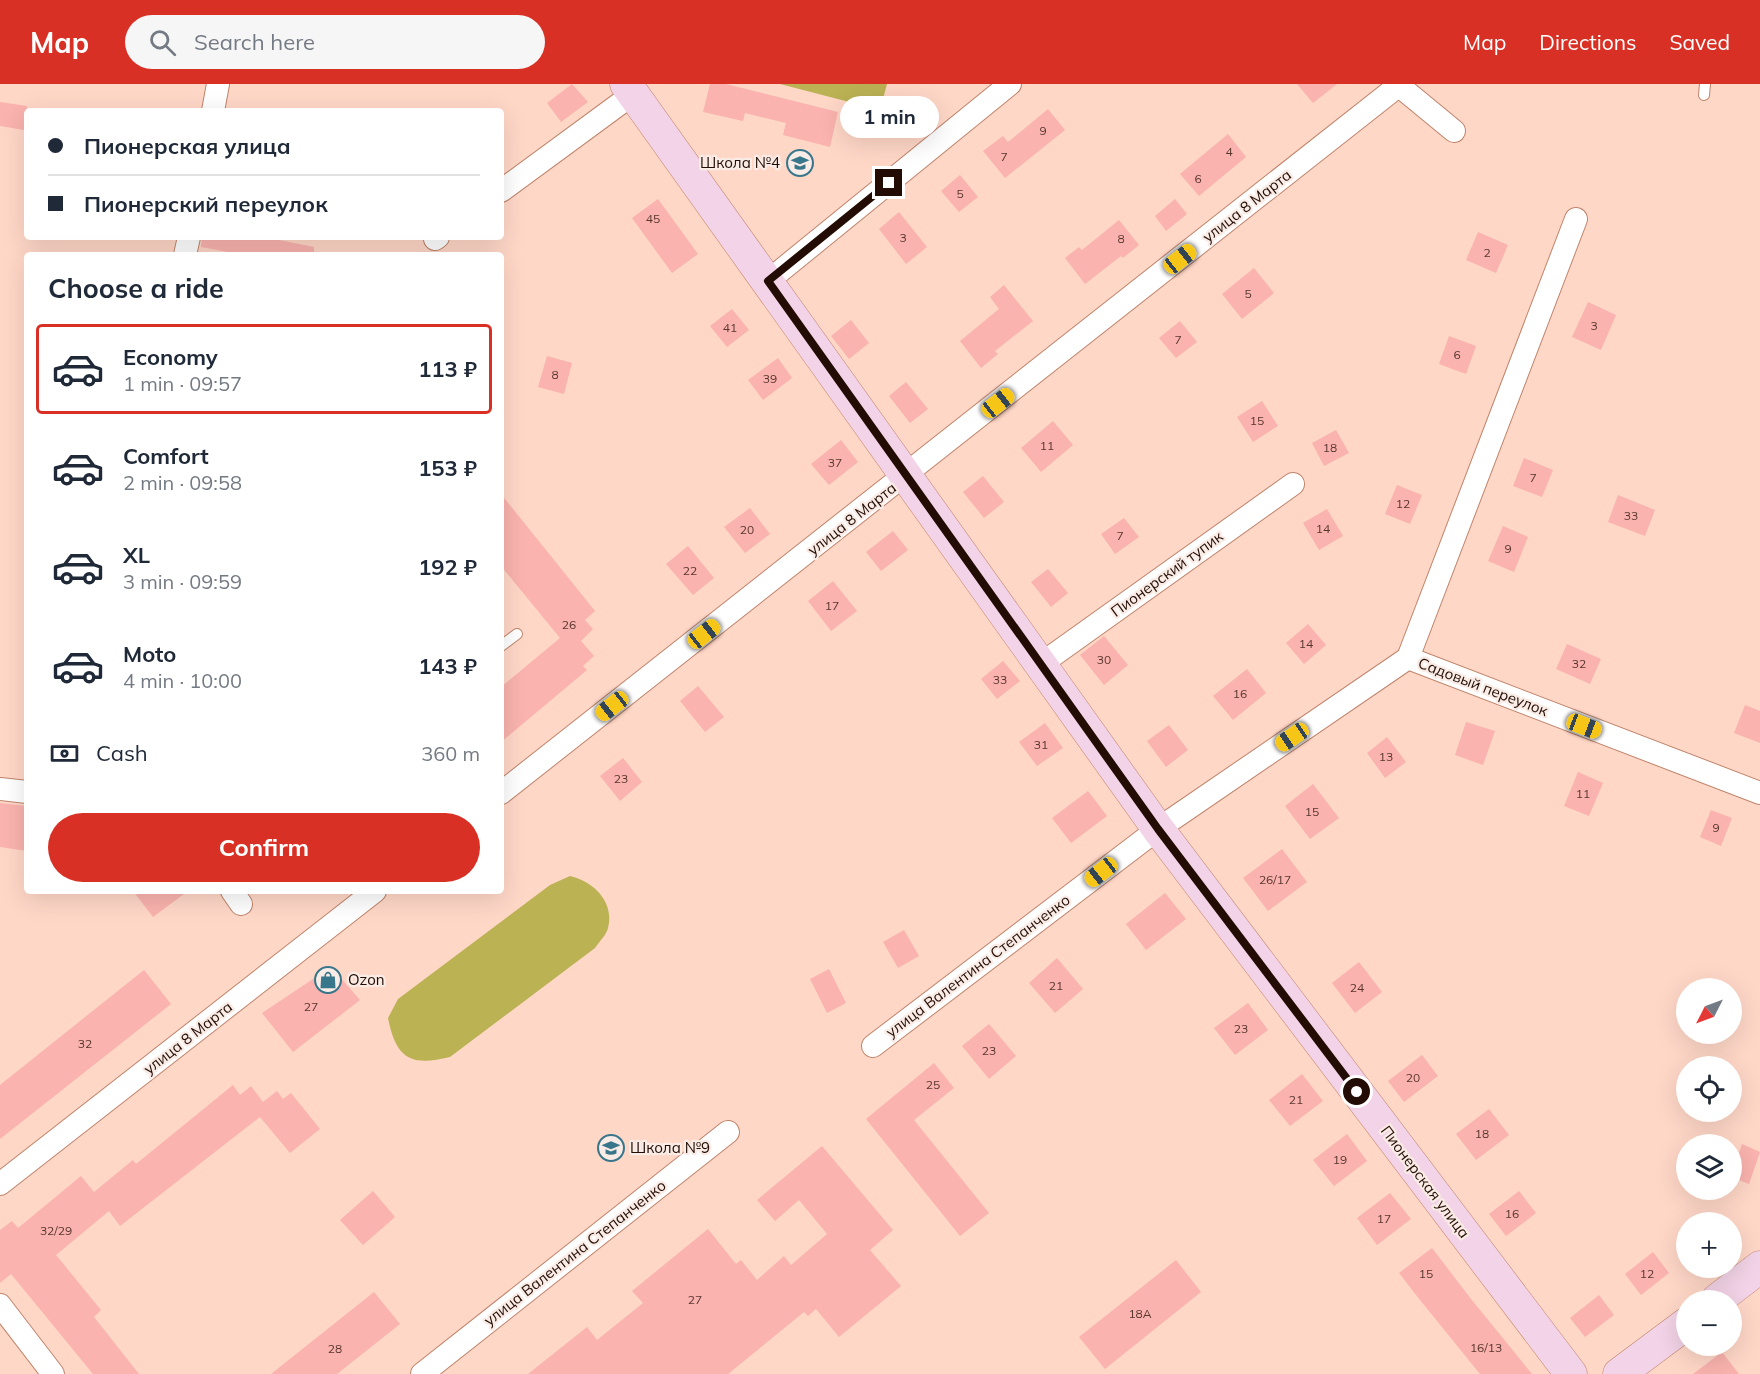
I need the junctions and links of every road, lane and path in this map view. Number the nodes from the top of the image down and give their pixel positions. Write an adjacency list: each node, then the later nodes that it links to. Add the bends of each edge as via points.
1 (218, 84): 5 (street)
2 (1010, 84): 9 (street)
3 (1397, 85): 6 (street); 10 (street, улица 8 Марта)
4 (630, 89): 7 (street); 9 (street, Пионерская улица)
5 (214, 108)
6 (1454, 130)
7 (504, 189)
8 (1576, 219): 14 (street)
9 (768, 281): 10 (street, Пионерская улица)
10 (908, 475): 15 (street, Пионерская улица); 17 (street, улица 8 Марта)
11 (1293, 484): 15 (street, Пионерский тупик)
12 (517, 634): 13 (lane)
13 (504, 644)
14 (1408, 658): 19 (street, Садовый переулок); 20 (street, улица Валентина Степанченко)
15 (1041, 664): 20 (street, Пионерская улица)
16 (0, 789): 18 (street)
17 (504, 791)
18 (24, 792)
19 (1760, 793)
20 (1158, 829): 22 (street, улица Валентина Степанченко); 31 (street, Пионерская улица)
21 (371, 894): 24 (street, улица 8 Марта)
22 (873, 1046)
23 (728, 1132): 30 (street, улица Валентина Степанченко)
24 (0, 1184)
25 (1760, 1268): 26 (street)
26 (1730, 1290)
27 (0, 1305): 29 (street)
28 (1676, 1331): 32 (street)
29 (53, 1374)
30 (422, 1374)
31 (1571, 1374)
32 (1619, 1374)

